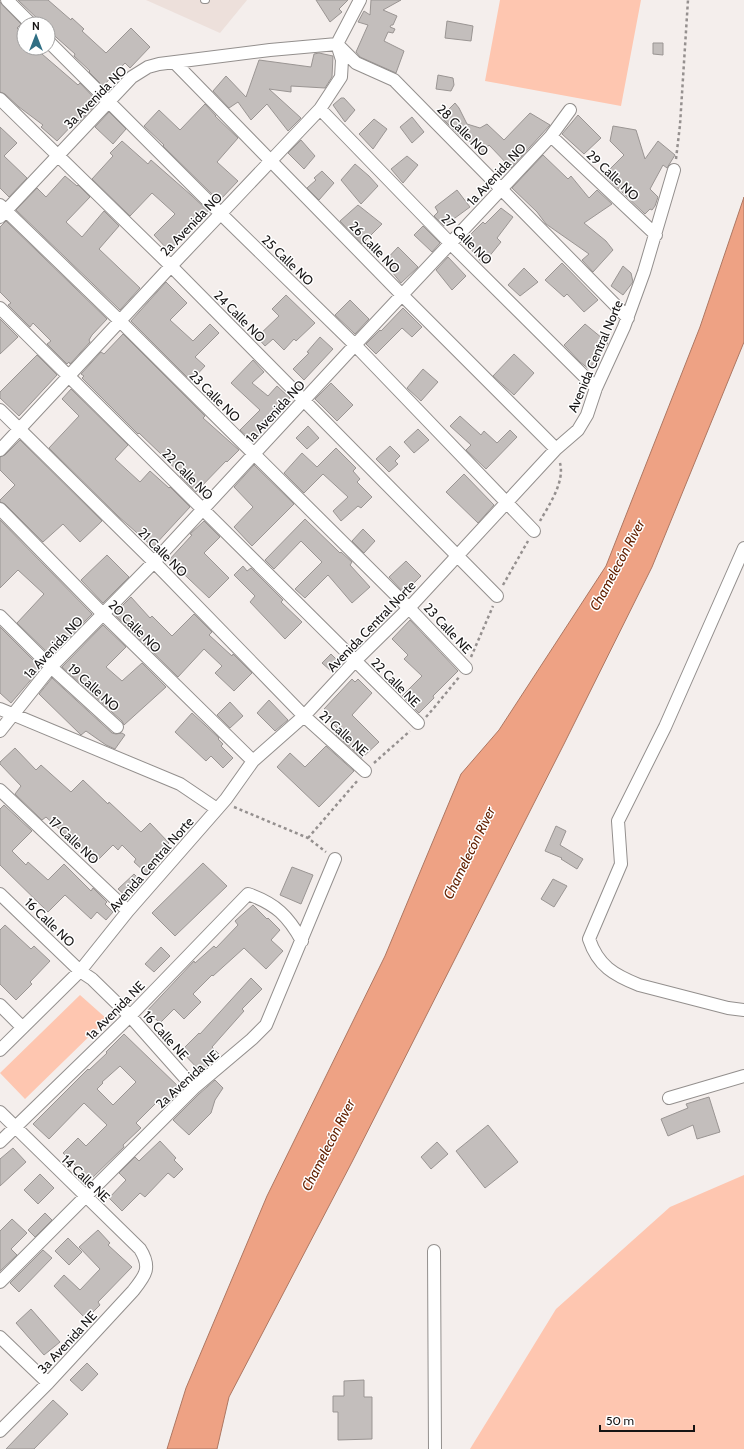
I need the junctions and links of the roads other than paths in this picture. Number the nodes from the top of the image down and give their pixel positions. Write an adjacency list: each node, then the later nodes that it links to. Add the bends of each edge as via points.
1 (7, 0): 3 (street)
2 (360, 0): 4 (street)
3 (23, 16)
4 (337, 44): 6 (street, 3a Avenida NO); 9 (street, 2a Avenida NO, via 342,60 341,77); 15 (street, 28 Calle NO, via 356,63 394,80)
5 (56, 49): 8 (street, 25 Calle NO)
6 (175, 63): 8 (street, 3a Avenida NO, via 148,67 132,77); 13 (street, 26 Calle NO)
7 (0, 99): 12 (street, 24 Calle NO)
8 (108, 102): 12 (street, 3a Avenida NO); 17 (street, 25 Calle NO)
9 (320, 109): 13 (street, 2a Avenida NO); 19 (street, 27 Calle NO)
10 (570, 110): 11 (street, 1a Avenida NO)
11 (552, 136): 15 (street, 1a Avenida NO); 18 (street, 29 Calle NO)
12 (58, 156): 16 (street, 3a Avenida NO); 20 (street, 24 Calle NO)
13 (270, 160): 17 (street, 2a Avenida NO); 21 (street, 26 Calle NO)
14 (674, 170): 18 (street, Avenida Central Norte)
15 (501, 189): 19 (street, 1a Avenida NO); 23 (street, 28 Calle NO)
16 (2, 211): 24 (street, 23 Calle NO)
17 (220, 214): 20 (street, 2a Avenida NO); 25 (street, 25 Calle NO)
18 (656, 235): 23 (street, Avenida Central Norte)
19 (450, 243): 21 (street, 1a Avenida NO); 27 (street, 27 Calle NO)
20 (170, 266): 24 (street, 2a Avenida NO); 28 (street, 24 Calle NO)
21 (402, 295): 25 (street, 1a Avenida NO); 31 (street, 26 Calle NO)
22 (0, 308): 26 (street, 22 Calle NO)
23 (628, 318): 27 (street, Avenida Central Norte)
24 (120, 321): 26 (street, 2a Avenida NO); 33 (street, 23 Calle NO)
25 (355, 345): 28 (street, 1a Avenida NO); 34 (street, 25 Calle NO)
26 (69, 376): 30 (street, 2a Avenida NO); 36 (street, 22 Calle NO)
27 (596, 388): 31 (street, Avenida Central Norte, via 578,430)
28 (304, 400): 33 (street, 1a Avenida NO); 39 (street, 24 Calle NO)
29 (0, 410): 30 (street, 21 Calle NO)
30 (19, 429): 32 (street, 2a Avenida NO); 40 (street, 21 Calle NO)
31 (556, 449): 34 (street, Avenida Central Norte)
32 (0, 450)
33 (254, 454): 36 (street, 1a Avenida NO); 42 (street, 23 Calle NO)
34 (506, 502): 37 (street, 25 Calle NO); 39 (street, Avenida Central Norte)
35 (0, 509): 43 (street, 20 Calle NO)
36 (204, 509): 40 (street, 1a Avenida NO); 45 (street, 22 Calle NO)
37 (534, 531)
38 (744, 548): 64 (street, via 665,727 618,821 621,864 589,939 599,960 616,975 639,985)
39 (457, 555): 41 (street, 24 Calle NO); 42 (street, Avenida Central Norte)
40 (154, 562): 43 (street, 1a Avenida NO); 50 (street, 21 Calle NO)
41 (497, 596)
42 (409, 608): 45 (street, Avenida Central Norte); 47 (street, 23 Calle NE)
43 (103, 614): 46 (street, 1a Avenida NO); 54 (street, 20 Calle NO)
44 (0, 616): 46 (street, 19 Calle NO)
45 (355, 661): 50 (street, Avenida Central Norte); 51 (street, 22 Calle NE)
46 (51, 667): 49 (street, 1a Avenida NO); 52 (street, 19 Calle NO)
47 (466, 668)
48 (0, 709): 49 (street)
49 (13, 714): 53 (street, 1a Avenida NO); 57 (street, via 180,784)
50 (304, 716): 54 (street, Avenida Central Norte); 55 (street, 21 Calle NE)
51 (418, 723)
52 (118, 727)
53 (0, 731)
54 (253, 761): 57 (street, Avenida Central Norte)
55 (365, 771)
56 (0, 790): 60 (street, 17 Calle NO)
57 (220, 806): 60 (street, Avenida Central Norte)
58 (335, 859): 61 (street, 2a Avenida NE)
59 (0, 894): 62 (street, 16 Calle NO)
60 (128, 911): 62 (street, Avenida Central Norte)
61 (302, 941): 65 (street, 1a Avenida NE, via 292,924 279,910 248,894); 69 (street, 2a Avenida NE, via 266,1025)
62 (80, 971): 65 (street, 16 Calle NE, via 92,979); 66 (street, Avenida Central Norte)
63 (0, 1005): 66 (street)
64 (744, 1010)
65 (130, 1016): 69 (street, 16 Calle NE); 72 (street, 1a Avenida NE)
66 (22, 1027): 67 (street, Avenida Central Norte)
67 (0, 1050)
68 (744, 1076): 70 (street)
69 (194, 1088): 74 (street, 2a Avenida NE)
70 (669, 1098)
71 (0, 1112): 72 (street, 14 Calle NE)
72 (15, 1127): 73 (street, 1a Avenida NE); 74 (street, 14 Calle NE)
73 (0, 1142)
74 (86, 1197): 76 (street, 14 Calle NE, via 140,1249 146,1258); 77 (street, 2a Avenida NE)
75 (434, 1251): 81 (street)
76 (147, 1266): 79 (street, 3a Avenida NE, via 143,1278 133,1291)
77 (0, 1282)
78 (0, 1337): 79 (street)
79 (48, 1383): 80 (street, 3a Avenida NE)
80 (0, 1431)
81 (435, 1449)

